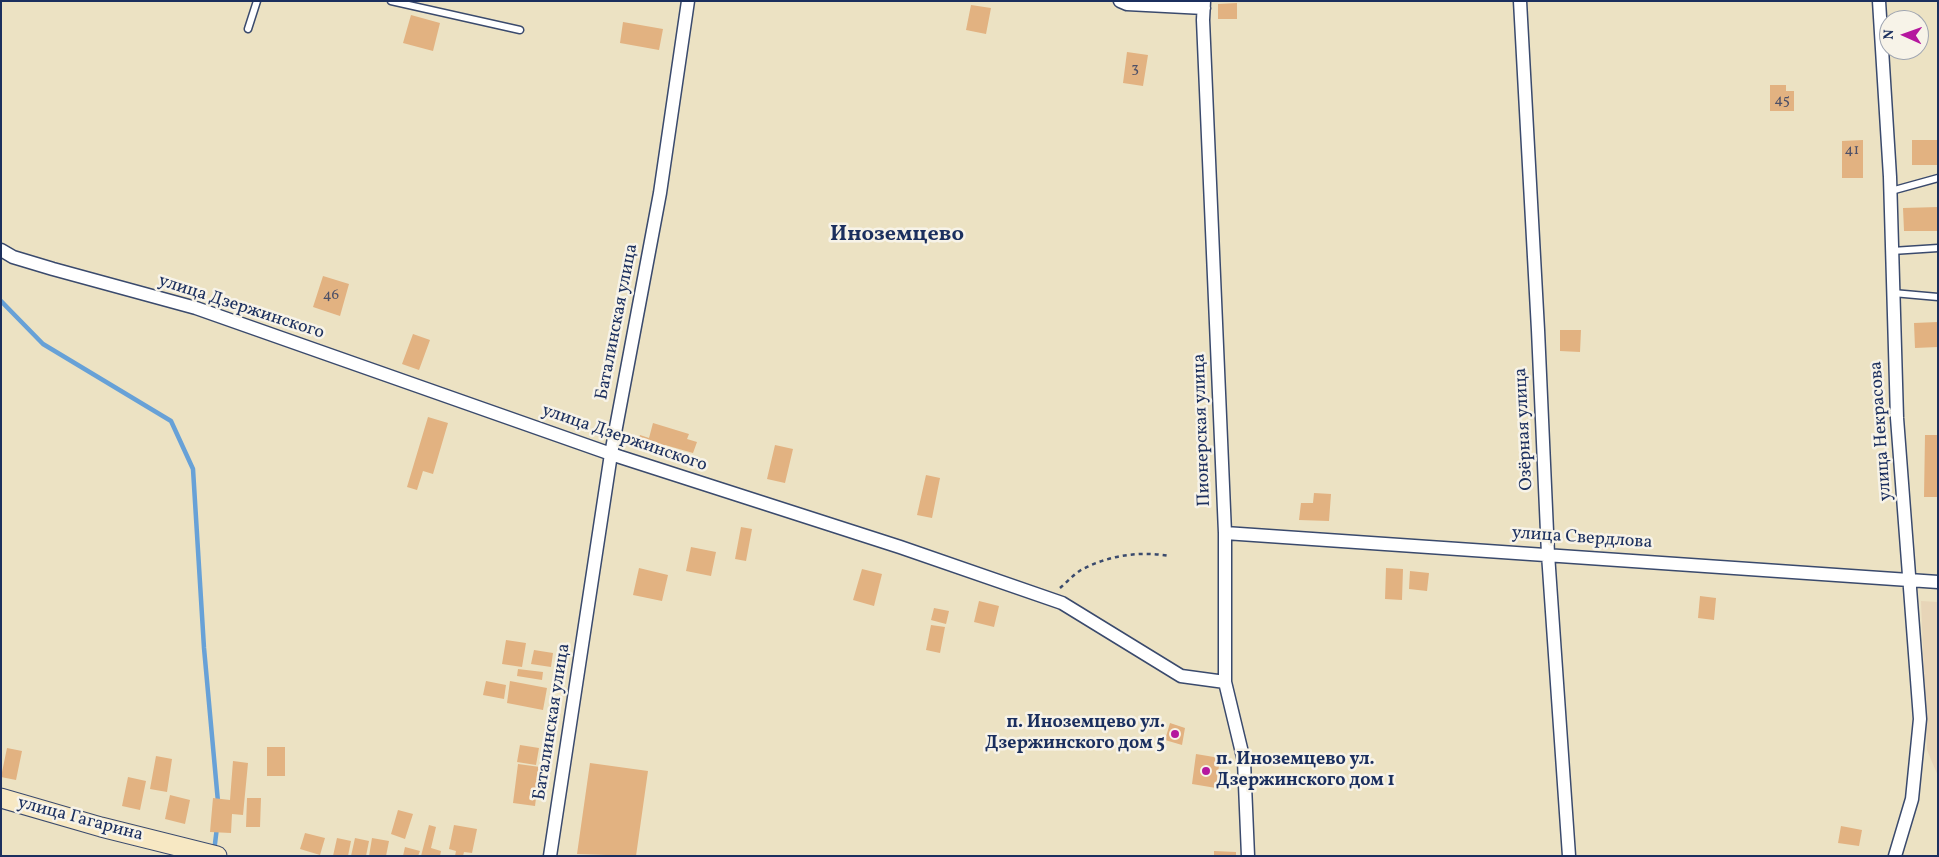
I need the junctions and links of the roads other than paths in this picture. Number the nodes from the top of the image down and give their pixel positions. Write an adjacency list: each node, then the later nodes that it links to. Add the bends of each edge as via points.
1 (257, 1): 8 (lane)
2 (391, 1): 9 (lane)
3 (688, 1): 17 (street, Баталинская улица, via 660,193)
4 (1120, 1): 7 (street, via 1127,4)
5 (1520, 1): 19 (street, Озёрная улица)
6 (1880, 1): 11 (street, улица Некрасова)
7 (1204, 5): 18 (street, Пионерская улица)
8 (248, 29)
9 (520, 30)
10 (1938, 178): 11 (lane)
11 (1891, 191): 14 (street, улица Некрасова)
12 (1938, 248): 14 (lane)
13 (1, 250): 17 (street, улица Дзержинского, via 12,257 52,270 196,308)
14 (1892, 251): 15 (street, улица Некрасова)
15 (1893, 293): 16 (lane); 20 (street, улица Некрасова, via 1896,418)
16 (1938, 297)
17 (611, 454): 22 (street, улица Дзержинского, via 1062,603 1181,676); 25 (street, Баталинская улица)
18 (1225, 533): 19 (street, улица Свердлова); 22 (street, Пионерская улица)
19 (1548, 554): 20 (street, улица Свердлова); 27 (street, Озёрная улица)
20 (1911, 580): 21 (street, улица Свердлова); 28 (street, улица Некрасова, via 1920,719 1912,799)
21 (1938, 582)
22 (1226, 682): 26 (street, Пионерская улица, via 1244,761)
23 (1, 798): 24 (main road, улица Гагарина)
24 (217, 856)
25 (550, 856)
26 (1248, 856)
27 (1570, 856)
28 (1895, 856)

